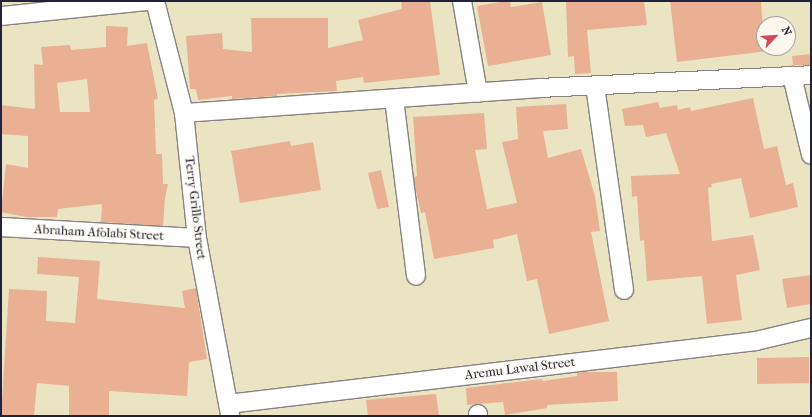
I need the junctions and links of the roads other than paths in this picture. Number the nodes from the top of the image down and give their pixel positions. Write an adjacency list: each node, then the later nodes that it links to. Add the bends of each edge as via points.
1 (147, 1): 4 (street)
2 (155, 1): 10 (street, Terry Grillo Street)
3 (462, 1): 8 (street)
4 (1, 16)
5 (811, 75): 6 (street)
6 (792, 76): 7 (street); 11 (street)
7 (595, 86): 8 (street); 15 (street)
8 (478, 93): 9 (street)
9 (394, 99): 10 (street); 14 (street)
10 (184, 113): 13 (street, Terry Grillo Street)
11 (811, 155)
12 (1, 227): 13 (street, Abraham Afolabi Street)
13 (197, 238): 17 (street, Terry Grillo Street)
14 (416, 276)
15 (624, 290)
16 (811, 328): 17 (street, Aremu Lawal Street, via 756,341)
17 (229, 410)

